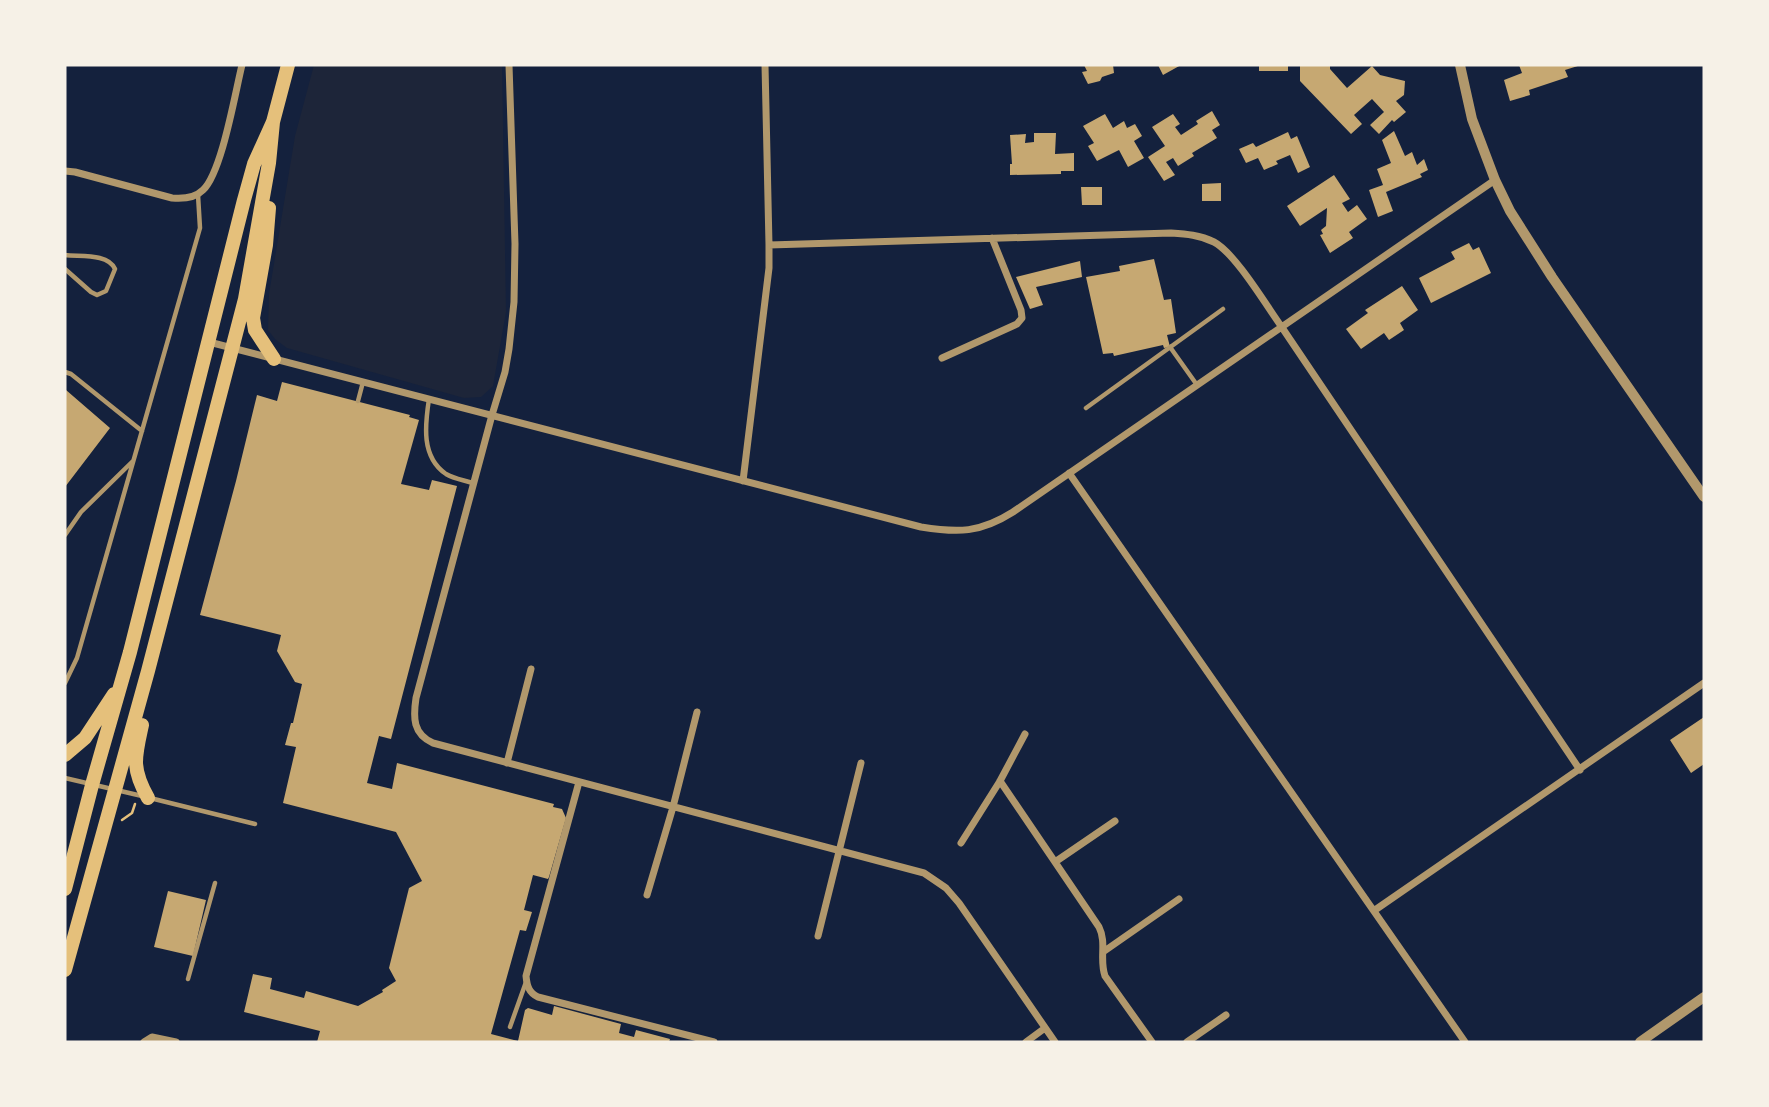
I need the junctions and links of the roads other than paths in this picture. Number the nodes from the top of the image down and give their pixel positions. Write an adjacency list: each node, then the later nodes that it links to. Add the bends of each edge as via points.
1 (242, 65): 10 (street, via 215,172)
2 (288, 65): 6 (highway)
3 (509, 65): 28 (street, via 514,302 507,361)
4 (765, 65): 12 (street)
5 (1460, 65): 8 (street, via 1472,119)
6 (273, 122): 9 (highway); 17 (highway, via 254,164)
7 (65, 171): 10 (street, via 172,198)
8 (1495, 180): 16 (street); 34 (street, via 1527,239)
9 (265, 186): 19 (highway); 21 (highway, via 269,211 266,245 253,318 255,330)
10 (198, 194): 29 (lane, via 200,228)
11 (992, 239): 12 (street); 16 (street, via 1171,233 1202,237 1232,258); 20 (street, via 1023,318)
12 (769, 245): 32 (street)
13 (65, 255): 14 (lane, via 105,259 115,269 106,291 97,295)
14 (65, 269)
15 (1223, 309): 18 (lane)
16 (1281, 326): 24 (street); 46 (street)
17 (209, 342): 19 (street); 38 (highway)
18 (1170, 347): 24 (lane); 27 (lane)
19 (232, 349): 21 (street); 37 (highway)
20 (942, 358)
21 (274, 359): 23 (street)
22 (65, 372): 29 (lane)
23 (363, 381): 25 (street); 26 (lane)
24 (1197, 385): 31 (street)
25 (429, 398): 28 (street); 33 (lane, via 425,431 431,456 445,473)
26 (358, 401)
27 (1086, 408)
28 (492, 415): 32 (street); 33 (street)
29 (142, 431): 30 (lane)
30 (133, 460): 35 (lane); 39 (lane, via 77,658)
31 (1069, 473): 32 (street, via 1000,520 960,531 921,527); 63 (street)
32 (743, 481)
33 (474, 483): 44 (street, via 416,698 415,725 426,740)
34 (1704, 496)
35 (65, 534)
36 (531, 669): 44 (street)
37 (148, 671): 51 (highway); 52 (highway, via 135,762)
38 (123, 679): 43 (highway, via 85,738); 50 (highway)
39 (65, 683)
40 (1704, 683): 46 (street)
41 (696, 712): 53 (street)
42 (1025, 734): 48 (street)
43 (65, 755)
44 (507, 763): 49 (street)
45 (861, 763): 57 (street)
46 (1580, 770): 63 (street)
47 (65, 778): 50 (lane)
48 (1000, 781): 56 (street); 58 (street)
49 (579, 782): 53 (street); 68 (street)
50 (92, 785): 51 (lane); 60 (highway)
51 (114, 790): 52 (lane); 66 (highway)
52 (148, 798): 55 (lane)
53 (673, 807): 57 (street); 61 (street)
54 (1115, 821): 58 (street)
55 (255, 824)
56 (961, 843)
57 (839, 850): 64 (street); 72 (street, via 914,869 946,888)
58 (1055, 862): 65 (street, via 1099,927)
59 (215, 883): 67 (lane)
60 (65, 889)
61 (647, 895)
62 (1179, 899): 65 (street)
63 (1375, 910): 80 (street)
64 (818, 936)
65 (1103, 953): 78 (street, via 1105,976)
66 (65, 970)
67 (188, 979)
68 (526, 981): 71 (lane); 75 (street, via 538,997)
69 (1704, 997): 81 (street)
70 (1226, 1016): 79 (street)
71 (510, 1027)
72 (1045, 1028): 76 (street); 77 (street)
73 (144, 1042): 74 (street, via 152,1037)
74 (176, 1042)
75 (714, 1042)
76 (1026, 1042)
77 (1055, 1042)
78 (1152, 1042)
79 (1187, 1042)
80 (1465, 1042)
81 (1640, 1042)

